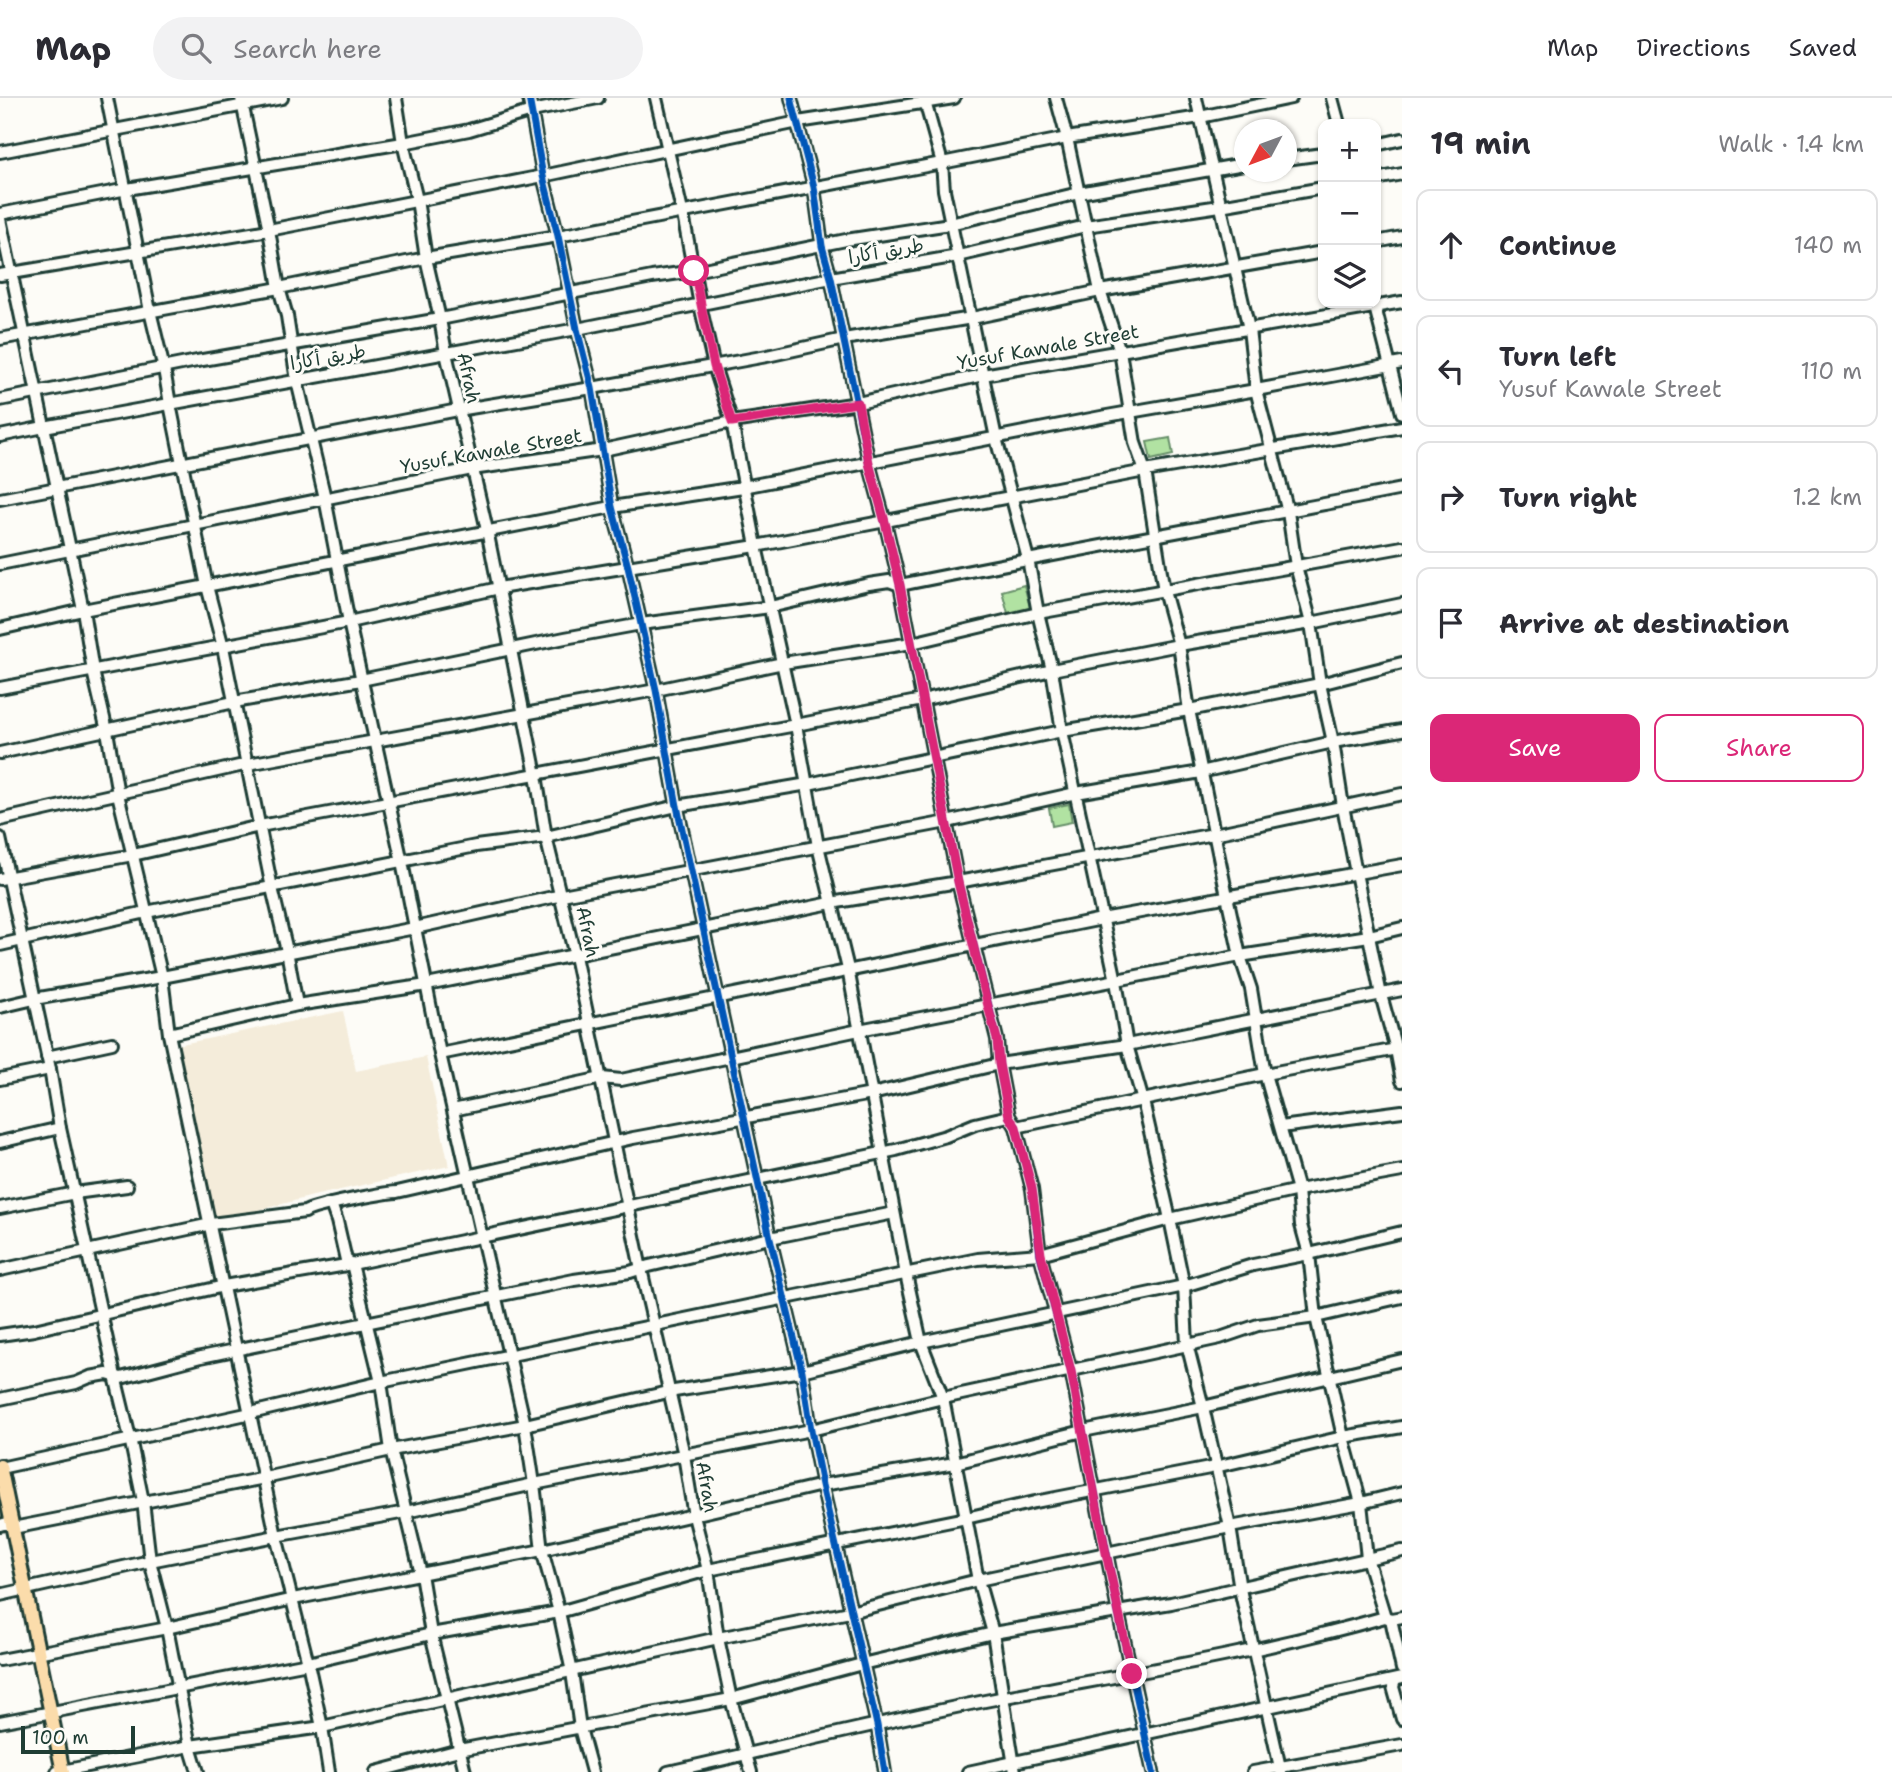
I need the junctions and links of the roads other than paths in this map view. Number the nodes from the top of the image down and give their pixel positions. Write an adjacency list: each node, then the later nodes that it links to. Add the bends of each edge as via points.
1 (107, 98): 19 (street)
2 (282, 98): 14 (street)
3 (397, 98): 22 (street, Afrah)
4 (530, 98): 15 (street)
5 (598, 98): 15 (street)
6 (656, 98): 24 (street)
7 (791, 98): 18 (street)
8 (954, 98): 13 (street)
9 (1056, 98): 20 (street)
10 (1196, 98): 16 (street)
11 (1291, 98): 16 (street)
12 (1332, 98): 17 (street)
13 (925, 100): 18 (street); 28 (street)
14 (242, 102): 19 (street); 30 (street)
15 (532, 111): 22 (street); 33 (street)
16 (1200, 117): 20 (street); 31 (street)
17 (1338, 119)
18 (798, 122): 24 (street); 35 (street)
19 (114, 130): 25 (street); 36 (street)
20 (1067, 138): 28 (street); 38 (street)
21 (1402, 139): 23 (street)
22 (403, 143): 30 (street); 39 (street, Afrah)
23 (1381, 144)
24 (668, 149): 33 (street); 41 (street)
25 (0, 152)
26 (1318, 155): 27 (street)
27 (1297, 158)
28 (942, 163): 35 (street); 44 (street)
29 (1234, 166): 31 (street)
30 (255, 168): 36 (street); 46 (street)
31 (1211, 169): 38 (street); 40 (street)
32 (1402, 174): 34 (street)
33 (543, 176): 39 (street); 47 (street)
34 (1381, 178)
35 (814, 187): 41 (street); 50 (street)
36 (127, 189): 42 (street); 51 (street)
37 (1318, 189): 40 (street, طريق أكارا)
38 (1079, 193): 44 (street); 45 (street)
39 (417, 200): 46 (street); 54 (street, Afrah)
40 (1220, 206): 45 (street, طريق أكارا); 55 (street)
41 (682, 212): 47 (street); 56 (street)
42 (0, 214)
43 (0, 219): 57 (street)
44 (950, 224): 50 (street); 53 (street)
45 (1086, 226): 53 (street, طريق أكارا); 60 (street)
46 (269, 230): 51 (street); 59 (street)
47 (558, 236): 54 (street); 61 (street)
48 (1402, 237): 49 (street)
49 (1381, 241)
50 (822, 246): 56 (street); 58 (street)
51 (138, 252): 57 (street); 67 (street)
52 (1318, 253): 55 (street)
53 (958, 256): 58 (street, طريق أكارا); 68 (street)
54 (426, 258): 59 (street); 69 (street, Afrah)
55 (1235, 268): 60 (street); 71 (street)
56 (694, 271): 61 (street); 64 (street)
57 (6, 274): 72 (street)
58 (831, 278): 64 (street, طريق أكارا); 74 (street)
59 (279, 288): 67 (street); 75 (street)
60 (1100, 291): 68 (street); 76 (street)
61 (569, 293): 69 (street); 70 (street)
62 (1402, 302): 63 (street, Yusuf Kawale Street)
63 (1381, 304)
64 (700, 305): 70 (street, طريق أكارا); 80 (street)
65 (1354, 308): 71 (street, Yusuf Kawale Street)
66 (1375, 308): 79 (street)
67 (150, 311): 72 (street); 81 (street)
68 (972, 318): 74 (street); 82 (street)
69 (440, 319): 75 (street); 77 (street, Afrah)
70 (577, 329): 77 (street, طريق أكارا); 84 (street)
71 (1249, 329): 76 (street, Yusuf Kawale Street); 85 (street)
72 (24, 334): 73 (street); 86 (street)
73 (0, 339)
74 (844, 339): 80 (street); 88 (street)
75 (292, 345): 81 (street); 83 (street)
76 (1120, 351): 82 (street, Yusuf Kawale Street); 91 (street)
77 (446, 353): 83 (street, طريق أكارا); 90 (street, Afrah)
78 (1402, 363): 79 (street)
79 (1390, 365): 85 (street); 92 (street)
80 (714, 366): 84 (street); 93 (street)
81 (164, 369): 86 (street); 89 (street)
82 (983, 375): 88 (street, Yusuf Kawale Street); 97 (street)
83 (297, 381): 89 (street, طريق أكارا); 98 (street)
84 (592, 388): 90 (street); 100 (street)
85 (1256, 390): 91 (street); 99 (street)
86 (37, 393): 87 (street); 95 (street)
87 (0, 400)
88 (858, 403): 93 (street, Yusuf Kawale Street); 102 (street)
89 (170, 404): 95 (street, طريق أكارا); 101 (street)
90 (458, 410): 98 (street); 103 (street, Afrah)
91 (1131, 413): 97 (street); 104 (street)
92 (1402, 413)
93 (732, 422): 100 (street, Yusuf Kawale Street); 105 (street)
94 (1402, 426): 99 (street)
95 (44, 427): 96 (street, طريق أكارا); 106 (street)
96 (0, 436)
97 (996, 438): 102 (street); 109 (street)
98 (311, 440): 101 (street); 108 (street)
99 (1272, 448): 104 (street); 112 (street)
100 (603, 450): 103 (street, Yusuf Kawale Street); 111 (street)
101 (182, 463): 106 (street); 114 (street)
102 (869, 463): 105 (street); 113 (street)
103 (472, 470): 108 (street, Yusuf Kawale Street); 115 (street, Afrah)
104 (1145, 471): 109 (street); 116 (street)
105 (743, 487): 111 (street); 117 (street)
106 (57, 489): 110 (street); 119 (street)
107 (1402, 489): 112 (street)
108 (325, 498): 114 (street, Yusuf Kawale Street); 121 (street)
109 (1013, 498): 113 (street); 120 (street)
110 (0, 499)
111 (612, 506): 115 (street); 124 (street)
112 (1288, 512): 116 (street); 123 (street)
113 (885, 522): 117 (street); 125 (street)
114 (195, 524): 119 (street, Yusuf Kawale Street); 126 (street)
115 (487, 530): 121 (street); 127 (street, Afrah)
116 (1155, 535): 120 (street); 128 (street)
117 (756, 546): 124 (street); 130 (street)
118 (1402, 547): 123 (street)
119 (70, 551): 122 (street, Yusuf Kawale Street); 131 (street)
120 (1028, 559): 125 (street); 132 (street)
121 (336, 562): 126 (street); 133 (street)
122 (0, 564)
123 (1296, 566): 128 (street); 134 (street)
124 (628, 567): 127 (street); 135 (street)
125 (900, 585): 130 (street, via 890,581 869,584); 137 (street)
126 (207, 586): 131 (street); 139 (street)
127 (499, 587): 133 (street); 140 (street, Afrah)
128 (1164, 592): 132 (street); 138 (street)
129 (1402, 604): 134 (street)
130 (770, 607): 135 (street); 141 (street)
131 (83, 610): 136 (street); 144 (street)
132 (1038, 613): 137 (street); 143 (street)
133 (349, 622): 139 (street); 145 (street)
134 (1311, 623): 138 (street); 146 (street)
135 (641, 624): 140 (street); 148 (street)
136 (0, 629)
137 (912, 643): 141 (street); 149 (street)
138 (1179, 645): 143 (street); 151 (street)
139 (223, 646): 144 (street); 150 (street)
140 (511, 649): 145 (street); 152 (street, Afrah)
141 (783, 663): 148 (street); 153 (street)
142 (1402, 663): 146 (street)
143 (1052, 670): 149 (street); 156 (street)
144 (93, 671): 147 (street); 155 (street)
145 (361, 680): 150 (street); 157 (street)
146 (1320, 684): 151 (street); 158 (street)
147 (0, 688)
148 (656, 690): 152 (street); 159 (street)
149 (922, 700): 153 (street); 161 (street)
150 (234, 702): 155 (street); 162 (street)
151 (1189, 710): 156 (street); 163 (street)
152 (523, 714): 157 (street); 164 (street, Afrah)
153 (796, 725): 159 (street); 165 (street)
154 (1402, 730): 158 (street)
155 (107, 731): 160 (street); 167 (street)
156 (1062, 731): 161 (street); 166 (street)
157 (376, 742): 162 (street); 169 (street)
158 (1333, 742): 163 (street); 171 (street)
159 (667, 750): 164 (street); 170 (street)
160 (0, 753)
161 (935, 758): 165 (street); 173 (street)
162 (248, 764): 167 (street); 174 (street)
163 (1201, 772): 166 (street); 175 (street)
164 (536, 775): 169 (street); 176 (street, Afrah)
165 (808, 784): 170 (street); 178 (street)
166 (1076, 793): 173 (street); 180 (street)
167 (118, 794): 172 (street); 179 (street)
168 (1402, 794): 171 (street)
169 (387, 803): 174 (street); 181 (street)
170 (677, 806): 176 (street); 183 (street)
171 (1343, 806): 175 (street); 184 (street)
172 (0, 820)
173 (947, 822): 178 (street); 186 (street)
174 (260, 826): 179 (street); 187 (street)
175 (1214, 834): 180 (street); 189 (street)
176 (546, 837): 181 (street); 188 (street, Afrah)
177 (0, 838): 185 (street)
178 (818, 846): 183 (street); 190 (street)
179 (133, 855): 185 (street); 191 (street)
180 (1089, 858): 186 (street); 192 (street)
181 (402, 862): 187 (street); 193 (street)
182 (1402, 865): 184 (street)
183 (691, 870): 188 (street); 195 (street)
184 (1356, 873): 189 (street); 196 (street)
185 (4, 878): 197 (street)
186 (958, 882): 190 (street); 199 (street)
187 (272, 888): 191 (street); 200 (street)
188 (562, 895): 193 (street); 201 (street, Afrah)
189 (1227, 896): 192 (street); 202 (street)
190 (831, 903): 195 (street); 203 (street)
191 (146, 912): 197 (street); 204 (street)
192 (1102, 919): 199 (street); 205 (street)
193 (415, 928): 200 (street); 206 (street)
194 (1402, 928): 196 (street)
195 (704, 929): 201 (street); 209 (street)
196 (1369, 936): 202 (street); 208 (street)
197 (22, 942): 198 (street); 210 (street)
198 (0, 945)
199 (974, 945): 203 (street); 212 (street)
200 (287, 951): 204 (street); 211 (street)
201 (575, 956): 206 (street); 215 (street, Afrah)
202 (1240, 956): 205 (street); 214 (street)
203 (848, 969): 209 (street); 216 (street)
204 (162, 977): 210 (street); 217 (street)
205 (1116, 981): 212 (street); 219 (street)
206 (427, 985): 211 (street); 221 (street)
207 (1402, 990): 208 (street)
208 (1381, 995): 214 (street); 220 (street)
209 (718, 996): 215 (street); 222 (street)
210 (34, 999): 213 (street); 223 (street)
211 (297, 1006): 217 (street)
212 (988, 1006): 216 (street); 224 (street)
213 (0, 1007)
214 (1256, 1020): 219 (street); 226 (street)
215 (589, 1024): 221 (street); 227 (street, Afrah)
216 (859, 1030): 222 (street); 230 (street)
217 (169, 1034): 253 (street)
218 (112, 1043): 223 (street)
219 (1127, 1045): 224 (street); 231 (street)
220 (1399, 1049): 226 (street); 229 (street)
221 (440, 1054): 232 (street)
222 (731, 1056): 227 (street, via 621,1080); 235 (street)
223 (47, 1057): 225 (street)
224 (999, 1064): 230 (street); 234 (street)
225 (50, 1069): 228 (street); 238 (street)
226 (1265, 1073): 231 (street); 237 (street)
227 (602, 1078): 232 (street); 240 (street, Afrah)
228 (0, 1079)
229 (1402, 1082)
230 (872, 1094): 235 (street); 241 (street)
231 (1143, 1101): 236 (street); 252 (street)
232 (453, 1110): 243 (street)
233 (1402, 1111): 237 (street)
234 (1009, 1116): 236 (street); 241 (street)
235 (744, 1117): 240 (street); 244 (street)
236 (1016, 1127): 258 (street, via 1032,1189)
237 (1281, 1127): 246 (street)
238 (60, 1128): 239 (street); 247 (street)
239 (0, 1142)
240 (615, 1142): 243 (street); 249 (street, Afrah)
241 (883, 1152): 244 (street); 251 (street)
242 (1402, 1171): 246 (street)
243 (468, 1176): 248 (street); 255 (street)
244 (758, 1178): 249 (street); 256 (street)
245 (127, 1186): 247 (street)
246 (1298, 1190): 252 (street); 259 (street)
247 (75, 1193): 250 (street); 257 (street)
248 (331, 1204): 253 (street); 260 (street, via 346,1260)
249 (628, 1205): 255 (street); 261 (street, Afrah)
250 (0, 1208)
251 (894, 1213): 256 (street); 263 (street)
252 (1170, 1219): 258 (street); 265 (street)
253 (211, 1224): 257 (street); 264 (street)
254 (1402, 1232): 259 (street)
255 (482, 1236): 260 (street); 266 (street)
256 (771, 1238): 261 (street); 268 (street)
257 (88, 1252): 262 (street); 270 (street)
258 (1041, 1254): 263 (street, via 978,1259); 269 (street)
259 (1309, 1254): 265 (street); 271 (street)
260 (352, 1264): 264 (street); 272 (street)
261 (641, 1269): 266 (street); 273 (street, Afrah)
262 (0, 1270)
263 (906, 1274): 268 (street); 275 (street)
264 (224, 1286): 270 (street); 277 (street)
265 (1184, 1286): 269 (street); 276 (street)
266 (496, 1297): 272 (street); 278 (street)
267 (1402, 1297): 271 (street)
268 (786, 1298): 273 (street); 280 (street)
269 (1057, 1313): 275 (street); 281 (street)
270 (101, 1315): 274 (street); 282 (street)
271 (1316, 1317): 276 (street, via 1258,1325); 283 (street)
272 (366, 1324): 277 (street); 284 (street)
273 (654, 1327): 278 (street); 285 (street, Afrah)
274 (0, 1335)
275 (920, 1342): 280 (street); 286 (street)
276 (1187, 1345): 281 (street); 288 (street)
277 (237, 1349): 282 (street); 289 (street)
278 (509, 1356): 284 (street); 290 (street)
279 (1402, 1360): 283 (street)
280 (802, 1371): 285 (street); 292 (street)
281 (1071, 1371): 286 (street); 293 (street)
282 (115, 1376): 287 (street, via 90,1377); 295 (street)
283 (1329, 1377): 288 (street); 294 (street)
284 (381, 1382): 289 (street); 296 (street)
285 (668, 1392): 290 (street); 297 (street, Afrah)
286 (943, 1398): 292 (street); 298 (street)
287 (0, 1399)
288 (1203, 1407): 293 (street); 300 (street)
289 (251, 1413): 295 (street); 301 (street)
290 (525, 1425): 296 (street); 302 (street)
291 (1402, 1427): 294 (street)
292 (811, 1430): 297 (street); 303 (street)
293 (1083, 1431): 298 (street); 304 (street)
294 (1343, 1437): 300 (street); 307 (street)
295 (130, 1438): 299 (street); 306 (street)
296 (391, 1450): 301 (street); 308 (street)
297 (684, 1455): 302 (street); 309 (street, Afrah)
298 (955, 1463): 303 (street); 310 (street)
299 (0, 1467): 311 (main road)
300 (1215, 1467): 304 (street); 312 (street)
301 (265, 1478): 306 (street); 313 (street)
302 (534, 1485): 308 (street); 315 (street)
303 (822, 1485): 309 (street); 314 (street)
304 (1096, 1491): 310 (street); 317 (street)
305 (1402, 1493): 307 (street)
306 (143, 1501): 311 (street); 319 (street)
307 (1361, 1503): 312 (street); 318 (street)
308 (406, 1512): 313 (street); 321 (street)
309 (694, 1516): 315 (street); 320 (street, Afrah)
310 (966, 1518): 314 (street); 322 (street)
311 (7, 1526): 323 (main road)
312 (1230, 1527): 317 (street); 324 (street)
313 (276, 1536): 319 (street); 326 (street)
314 (835, 1544): 320 (street); 329 (street)
315 (542, 1550): 321 (street); 328 (street)
316 (1402, 1551): 318 (street)
317 (1106, 1553): 322 (street); 327 (street)
318 (1367, 1559): 324 (street); 330 (street)
319 (150, 1561): 323 (street); 331 (street)
320 (708, 1570): 328 (street); 334 (street, Afrah)
321 (421, 1574): 326 (street); 333 (street)
322 (978, 1580): 329 (street); 332 (street)
323 (24, 1589): 325 (street); 336 (main road)
324 (1240, 1589): 327 (street); 335 (street)
325 (0, 1595)
326 (293, 1599): 331 (street); 338 (street)
327 (1118, 1611): 332 (street); 342 (street)
328 (559, 1612): 333 (street); 341 (street)
329 (850, 1612): 334 (street); 339 (street)
330 (1393, 1618): 335 (street); 340 (street)
331 (167, 1628): 336 (street); 344 (street)
332 (993, 1633): 339 (street); 346 (street)
333 (431, 1634): 338 (street); 345 (street)
334 (718, 1638): 341 (street); 347 (street, Afrah)
335 (1254, 1650): 342 (street); 348 (street)
336 (37, 1653): 337 (street); 349 (main road)
337 (0, 1660)
338 (308, 1663): 344 (street); 353 (street)
339 (862, 1664): 347 (street); 352 (street)
340 (1402, 1669)
341 (572, 1672): 345 (street); 354 (street)
342 (1132, 1674): 346 (street); 355 (street)
343 (1398, 1679): 348 (street); 350 (street, via 1393,1687)
344 (179, 1688): 349 (street); 357 (street)
345 (446, 1698): 353 (street); 358 (street)
346 (1003, 1698): 352 (street); 360 (street)
347 (731, 1699): 354 (street); 359 (street, Afrah)
348 (1266, 1707): 355 (street); 361 (street)
349 (50, 1711): 351 (street); 362 (main road)
350 (1402, 1719)
351 (0, 1722)
352 (877, 1725): 359 (street); 370 (street)
353 (322, 1727): 357 (street); 364 (street)
354 (580, 1728): 358 (street); 367 (street)
355 (1144, 1733): 360 (street); 372 (street)
356 (1402, 1745): 361 (street)
357 (190, 1746): 362 (street); 363 (street)
358 (459, 1751): 365 (street); 366 (street)
359 (746, 1755): 368 (street); 369 (street, Afrah)
360 (1014, 1768): 371 (street)
361 (1280, 1769): 373 (street)
362 (61, 1772)
363 (198, 1772)
364 (329, 1772)
365 (376, 1772)
366 (465, 1772)
367 (592, 1772)
368 (668, 1772)
369 (751, 1772)
370 (885, 1772)
371 (968, 1772)
372 (1153, 1772)
373 (1253, 1772)

